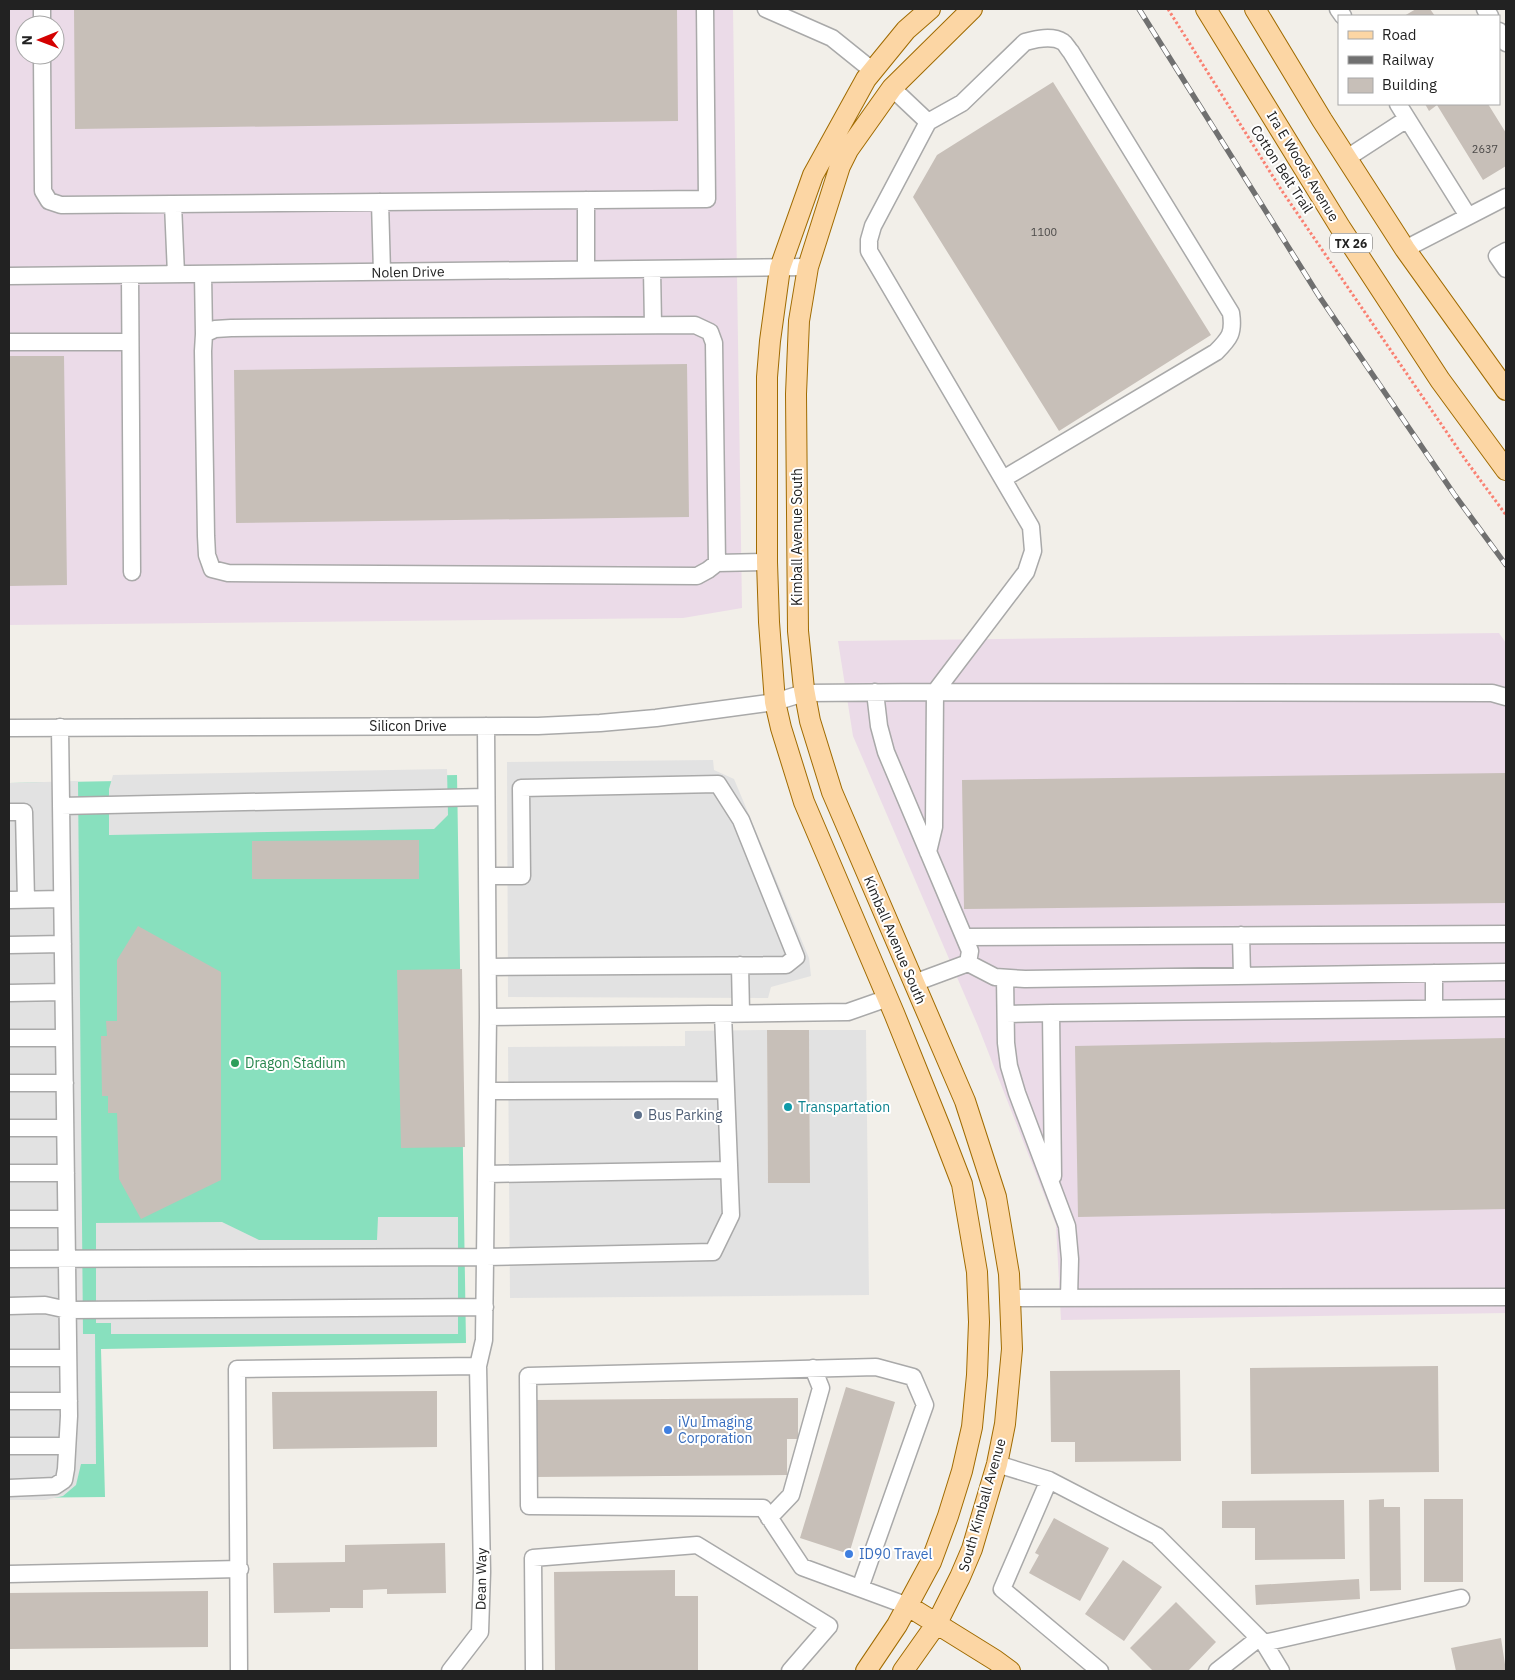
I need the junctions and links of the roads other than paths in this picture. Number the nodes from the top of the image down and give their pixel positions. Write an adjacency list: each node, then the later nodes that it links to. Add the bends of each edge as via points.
1 (704, 9): 17 (street, via 707,198)
2 (766, 9): 10 (street, via 832,38)
3 (930, 9): 10 (main road, Kimball Avenue South, via 906,30)
4 (972, 9): 11 (main road, Kimball Avenue South)
5 (1206, 9): 38 (main road, Ira E Woods Avenue / TX 26, via 1440,380)
6 (1255, 9): 15 (main road, TX 26)
7 (1500, 32): 8 (street)
8 (1506, 43)
9 (42, 65): 19 (street, via 43,191 49,201 61,205)
10 (873, 71): 11 (main road); 24 (main road, Kimball Avenue South, via 813,174)
11 (892, 88): 14 (street); 23 (main road, Kimball Avenue South, via 840,166)
12 (1399, 105): 13 (street)
13 (1407, 119): 15 (street); 20 (street)
14 (928, 122): 39 (street, via 873,226 869,251); 39 (street, via 962,103 1025,42 1051,38 1063,42 1231,313 1233,327 1228,340 1216,352)
15 (1346, 158): 21 (main road, TX 26)
16 (1506, 197): 20 (street)
17 (586, 200): 18 (street); 27 (street)
18 (380, 202): 19 (street); 28 (street)
19 (173, 204): 29 (street)
20 (1468, 216): 21 (street)
21 (1405, 249): 37 (main road, TX 26)
22 (1506, 250): 26 (street, via 1497,256)
23 (808, 267): 24 (street, Nolen Drive); 45 (main road, Kimball Avenue South, via 799,321 796,394 798,631)
24 (780, 268): 25 (street, Nolen Drive); 40 (main road, Kimball Avenue South, via 768,377)
25 (652, 269): 27 (street, Nolen Drive); 33 (street)
26 (1506, 269)
27 (586, 270): 28 (street, Nolen Drive)
28 (382, 272): 30 (street, Nolen Drive)
29 (176, 274): 30 (street, Nolen Drive); 31 (street, Nolen Drive)
30 (203, 274): 34 (street)
31 (130, 275): 32 (street, Nolen Drive); 36 (street)
32 (9, 276)
33 (653, 325): 34 (street, via 231,328); 41 (street, via 695,325 710,332 714,343)
34 (204, 334): 41 (street, via 206,536 212,569 228,573 697,576)
35 (9, 342): 36 (street)
36 (130, 342): 42 (street)
37 (1506, 390)
38 (1506, 470)
39 (1003, 479): 44 (street, via 1031,527 1033,551 1026,572)
40 (767, 562): 41 (street); 47 (main road, Kimball Avenue South)
41 (717, 563)
42 (132, 572)
43 (875, 692): 44 (street, Silicon Drive); 45 (street, Silicon Drive); 54 (street, via 886,752)
44 (935, 692): 46 (street, Silicon Drive, via 1492,693); 54 (street, via 934,827)
45 (804, 693): 47 (street, Silicon Drive); 72 (main road, Kimball Avenue South, via 832,792)
46 (1506, 697)
47 (775, 702): 48 (street, Silicon Drive, via 600,723); 75 (main road, Kimball Avenue South, via 804,802)
48 (486, 726): 50 (street, Silicon Drive); 51 (street, Dean Way)
49 (9, 728): 50 (street, Silicon Drive)
50 (60, 728): 52 (street)
51 (486, 797): 52 (street); 56 (street, Dean Way)
52 (61, 806): 57 (street)
53 (9, 812): 55 (street, via 24,812)
54 (928, 852): 62 (street)
55 (17, 856): 59 (street)
56 (487, 876): 66 (street, via 522,876 521,788 718,784 741,820 796,957 786,965); 67 (street, Dean Way)
57 (62, 899): 59 (street); 63 (street)
58 (9, 900): 59 (street)
59 (26, 900)
60 (1506, 934): 61 (street)
61 (1241, 935): 62 (street); 70 (street)
62 (964, 937): 65 (street, via 970,951)
63 (63, 944): 64 (street); 73 (street)
64 (9, 945)
65 (968, 963): 71 (street, via 995,977); 72 (street)
66 (740, 965): 67 (street); 78 (street)
67 (488, 967): 82 (street, Dean Way)
68 (1506, 972): 69 (street)
69 (1434, 973): 70 (street); 77 (street)
70 (1242, 976): 71 (street)
71 (1005, 978): 81 (street)
72 (914, 983): 75 (main road); 89 (main road, Kimball Avenue South)
73 (63, 992): 74 (street); 84 (street)
74 (9, 993)
75 (888, 998): 78 (street, via 848,1012); 85 (main road, Kimball Avenue South)
76 (1506, 1008): 77 (street)
77 (1434, 1009): 79 (street)
78 (740, 1013): 80 (street)
79 (1051, 1013): 81 (street); 97 (street)
80 (723, 1014): 82 (street); 88 (street)
81 (1006, 1014): 97 (street, via 1009,1066)
82 (488, 1017): 90 (street, Dean Way)
83 (9, 1038): 84 (street)
84 (64, 1038): 86 (street)
85 (911, 1054): 106 (main road, South Kimball Avenue, via 962,1184 977,1272)
86 (65, 1083): 87 (street); 92 (street)
87 (9, 1084)
88 (726, 1090): 90 (street); 93 (street)
89 (960, 1090): 104 (main road, South Kimball Avenue, via 996,1197)
90 (488, 1091): 96 (street, Dean Way)
91 (9, 1128): 92 (street)
92 (65, 1128): 95 (street)
93 (729, 1170): 96 (street); 100 (street, via 731,1215 713,1252)
94 (9, 1173): 95 (street)
95 (66, 1173): 99 (street)
96 (487, 1174): 100 (street, Dean Way)
97 (1053, 1187): 105 (street, via 1067,1226)
98 (9, 1219): 99 (street)
99 (66, 1219): 101 (street)
100 (486, 1257): 101 (street); 108 (street, Dean Way)
101 (67, 1258): 102 (street); 109 (street)
102 (9, 1259)
103 (1506, 1297): 105 (street)
104 (1010, 1298): 105 (street); 106 (main road); 118 (main road, South Kimball Avenue, via 1012,1350 1005,1424)
105 (1069, 1298)
106 (978, 1300): 126 (main road, South Kimball Avenue, via 977,1376 972,1427 962,1471 931,1562)
107 (9, 1306): 109 (street, via 45,1305)
108 (485, 1307): 109 (street); 112 (street, Dean Way, via 484,1340)
109 (68, 1310): 111 (street)
110 (9, 1358): 111 (street)
111 (68, 1358): 114 (street)
112 (478, 1366): 122 (street, via 237,1369); 130 (street, Dean Way, via 480,1632)
113 (814, 1368): 121 (street, via 821,1388 791,1496); 121 (street, via 528,1376 529,1506 762,1508); 124 (street, via 876,1367 913,1377 925,1406)
114 (69, 1400): 115 (street); 117 (street)
115 (9, 1401)
116 (9, 1446): 117 (street)
117 (68, 1446): 120 (street, via 64,1480 55,1486)
118 (997, 1464): 119 (street); 127 (main road, South Kimball Avenue, via 972,1549)
119 (1049, 1480): 128 (street, via 1157,1536); 136 (street, via 1002,1588)
120 (9, 1488)
121 (769, 1518): 124 (street, via 802,1567)
122 (240, 1569): 123 (street); 129 (street)
123 (9, 1574)
124 (860, 1588): 126 (street)
125 (1461, 1598): 128 (street)
126 (908, 1606): 127 (main road); 133 (main road, South Kimball Avenue)
127 (937, 1623): 134 (main road, South Kimball Avenue); 135 (main road)
128 (1261, 1640): 137 (street); 138 (street)
129 (240, 1671)
130 (450, 1671)
131 (534, 1671): 132 (street, via 533,1558 697,1545 829,1626)
132 (790, 1671)
133 (866, 1671)
134 (904, 1671)
135 (1010, 1671)
136 (1100, 1671)
137 (1217, 1671)
138 (1281, 1671)

